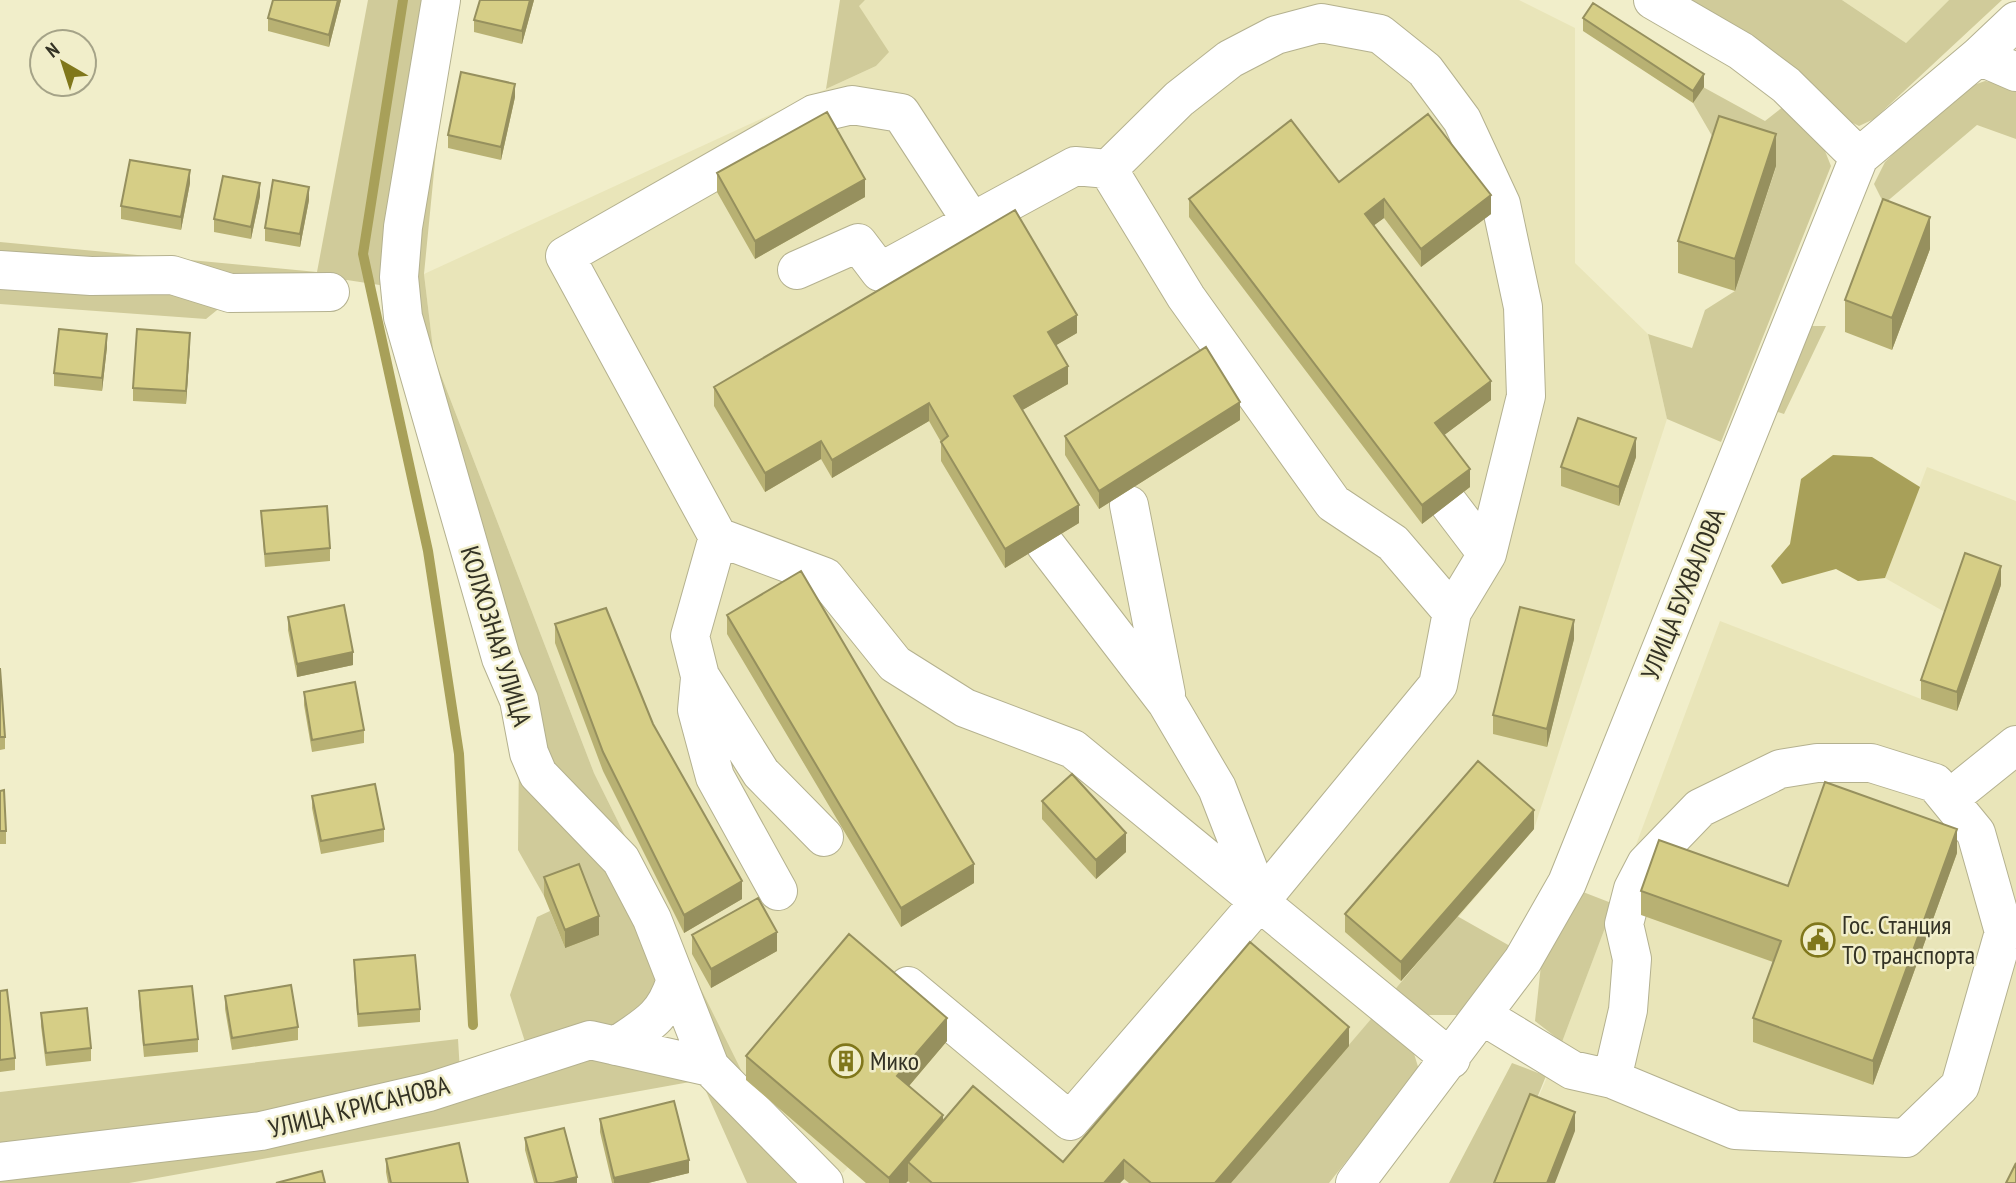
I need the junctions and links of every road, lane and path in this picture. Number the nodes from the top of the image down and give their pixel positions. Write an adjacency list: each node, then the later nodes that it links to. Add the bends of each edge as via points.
1 (441, 0): 27 (street, КОЛХОЗНАЯ УЛИЦА, via 403,227 399,277 403,317 501,658 519,700 529,753 538,774 621,860 652,919)
2 (1653, 0): 6 (street, via 1741,51 1786,85)
3 (2016, 21): 4 (street, УЛИЦА БУХВАЛОВА)
4 (1979, 57): 5 (street); 6 (street, УЛИЦА БУХВАЛОВА)
5 (2016, 72)
6 (1859, 157): 28 (street, УЛИЦА БУХВАЛОВА, via 1567,883 1523,960)
7 (1108, 169): 8 (street, via 1075,166); 16 (street, via 1179,99 1230,59 1276,35 1321,23 1380,34 1425,70 1462,120 1502,204 1523,307 1526,396); 17 (street, via 1186,297 1333,503 1393,543)
8 (972, 222): 10 (street, via 880,272 858,243); 14 (street, via 901,113 852,105 814,114 565,257)
9 (0, 270): 11 (street, via 172,275 230,293)
10 (797, 271)
11 (330, 292)
12 (1449, 504): 16 (street)
13 (1129, 505): 19 (street)
14 (718, 537): 18 (street, via 690,636); 24 (street, via 825,577 895,664 965,708 1073,749)
15 (1045, 544): 19 (street)
16 (1488, 554): 17 (street)
17 (1452, 612): 24 (street, via 1438,685)
18 (700, 676): 22 (street, via 761,773); 23 (street, via 697,710 715,777)
19 (1167, 703): 24 (street, via 1217,788)
20 (2016, 745): 21 (street)
21 (1949, 799): 25 (street, via 1976,833); 32 (street, via 1936,783 1871,762 1817,763 1780,769 1700,808 1646,864 1633,889 1624,924 1632,959 1628,1010)
22 (824, 837)
23 (778, 891)
24 (1261, 901): 26 (street, via 1070,1121); 30 (street)
25 (2010, 930): 32 (street, via 1960,1086 1906,1138 1735,1130)
26 (899, 978)
27 (674, 982): 29 (street, via 668,1004); 31 (street, КОЛХОЗНАЯ УЛИЦА)
28 (1483, 1016): 30 (street, УЛИЦА БУХВАЛОВА); 32 (street, via 1572,1070)
29 (616, 1046): 31 (street, УЛИЦА КРИСАНОВА); 33 (street, УЛИЦА КРИСАНОВА, via 590,1040 429,1092 261,1131)
30 (1451, 1059): 35 (street, УЛИЦА БУХВАЛОВА)
31 (710, 1067): 34 (street, КОЛХОЗНАЯ УЛИЦА)
32 (1612, 1079)
33 (0, 1162)
34 (824, 1183)
35 (1355, 1183)

